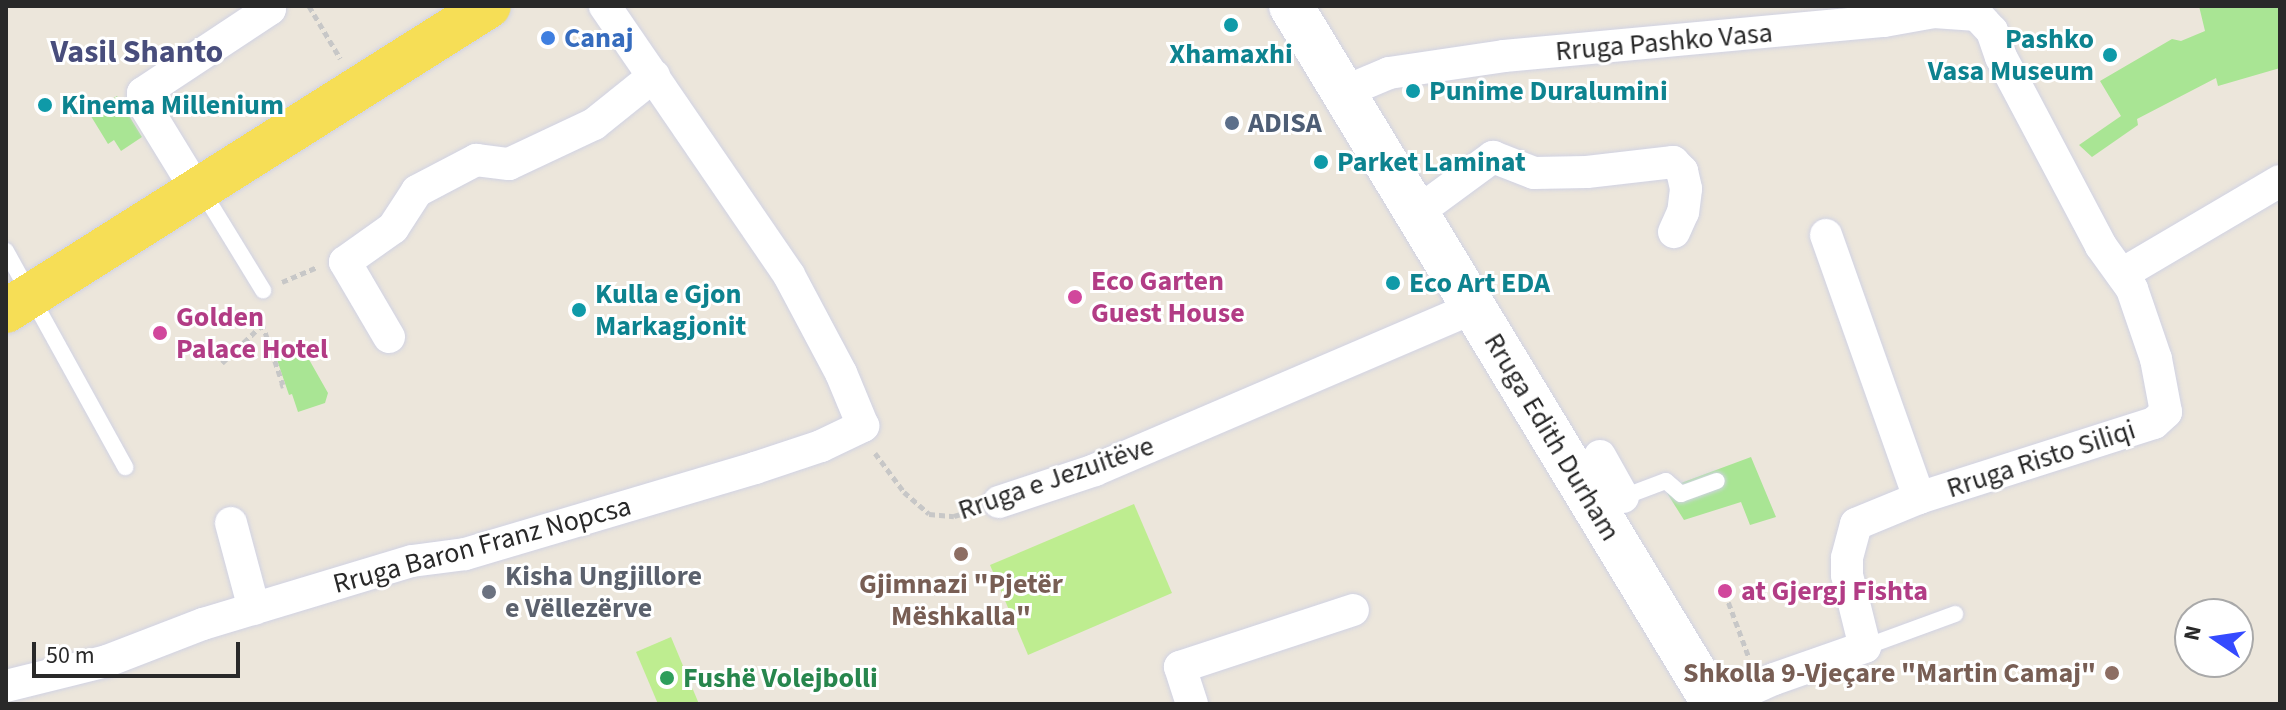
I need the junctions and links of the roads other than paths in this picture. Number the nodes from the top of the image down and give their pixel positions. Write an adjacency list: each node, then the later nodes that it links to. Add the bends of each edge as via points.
1 (489, 6): 9 (main road)
2 (605, 6): 6 (street)
3 (1291, 6): 7 (main road, Rruga Edith Durham)
4 (272, 7): 9 (street, via 143,93 143,103)
5 (1884, 14): 7 (street, Rruga Pashko Vasa, via 1504,56 1389,73); 14 (street, Rruga Pashko Vasa, via 1962,11 1984,19 2101,246)
6 (654, 76): 18 (street, via 594,124 509,164 476,160 417,191 393,228 345,262); 26 (street, Rruga Baron Franz Nopcsa, via 789,275 863,426 821,446 685,489)
7 (1344, 92): 10 (main road, Rruga Edith Durham)
8 (2280, 181): 14 (street)
9 (198, 189): 15 (lane); 16 (main road)
10 (1415, 214): 11 (street, via 1493,157 1534,173 1673,162 1682,171 1686,189); 17 (main road, Rruga Edith Durham)
11 (1674, 232)
12 (1826, 235): 22 (street, Rruga Risto Siliqi)
13 (6, 251): 16 (lane)
14 (2122, 274): 22 (street, Rruga Risto Siliqi, via 2141,309 2166,412 2154,423)
15 (263, 290)
16 (19, 303): 20 (lane)
17 (1473, 308): 23 (street, Rruga e Jezuitëve, via 1095,470); 24 (main road, Rruga Edith Durham)
18 (389, 337)
19 (1600, 456): 24 (street)
20 (125, 467)
21 (1717, 481): 24 (lane, via 1681,494 1666,481)
22 (1919, 498): 29 (street, Rruga Risto Siliqi, via 1856,524 1847,575)
23 (999, 502)
24 (1609, 503): 32 (main road, Rruga Edith Durham)
25 (231, 523): 26 (street)
26 (254, 609): 30 (street, Rruga Baron Franz Nopcsa, via 107,661)
27 (1353, 610): 31 (street, via 1180,667)
28 (1955, 614): 29 (lane)
29 (1865, 647): 32 (street)
30 (6, 686)
31 (1192, 704)
32 (1716, 704)

